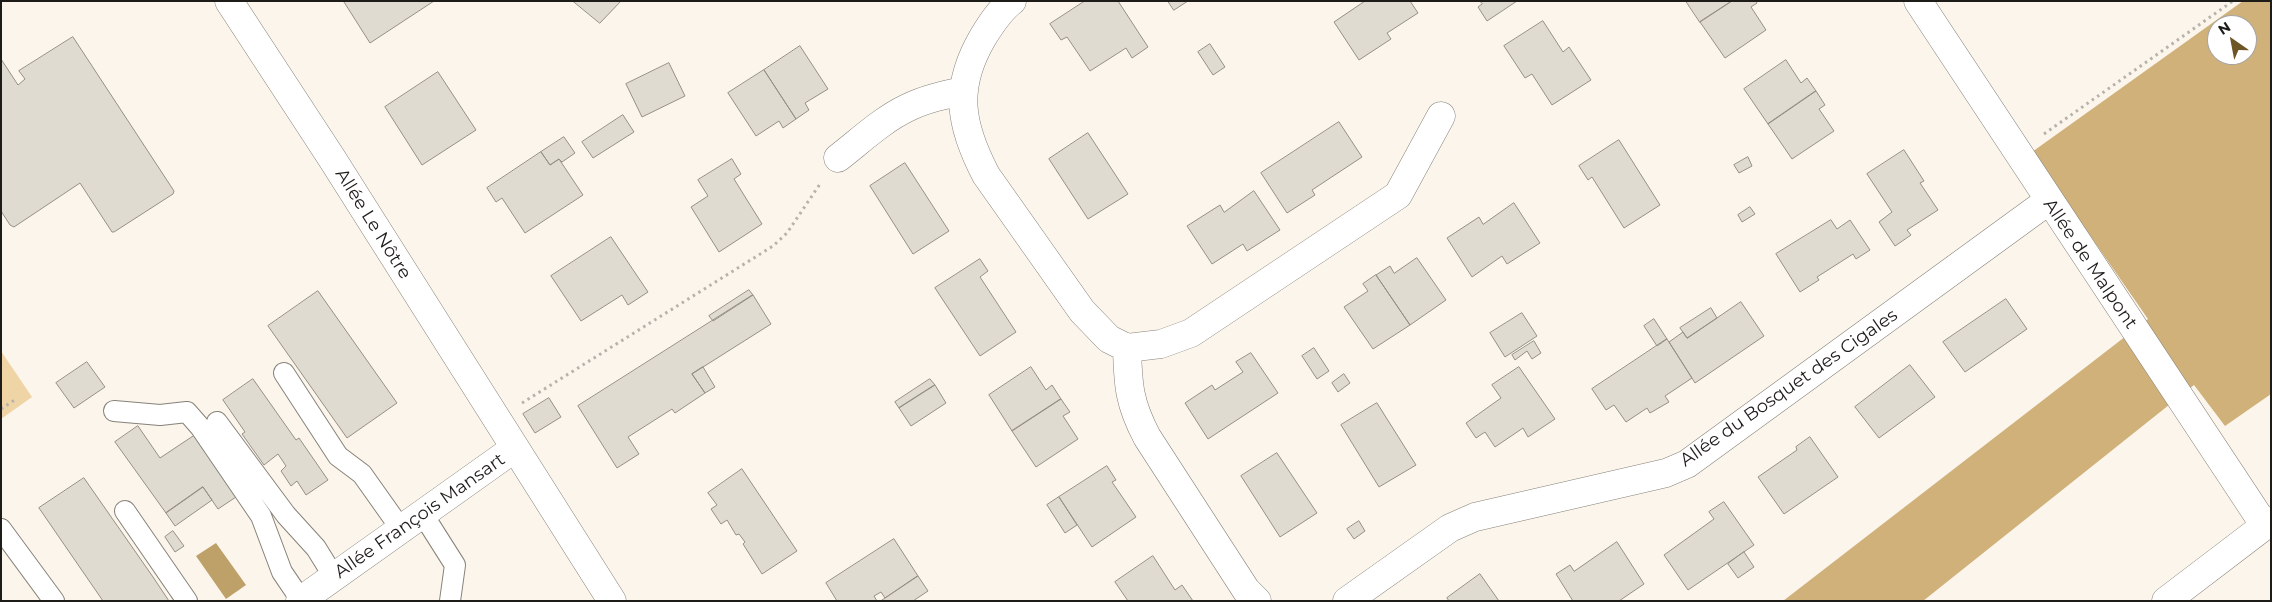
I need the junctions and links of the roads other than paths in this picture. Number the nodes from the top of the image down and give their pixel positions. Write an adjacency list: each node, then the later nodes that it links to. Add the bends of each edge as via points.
1 (230, 1): 12 (street, Allée Le Nôtre)
2 (1012, 1): 4 (street, via 991,24 979,44 967,69)
3 (1918, 1): 7 (street, Allée de Malpont)
4 (963, 91): 6 (street, via 907,108); 8 (street, via 967,132 986,175 1082,311 1109,339)
5 (1441, 116): 8 (street, via 1398,194 1191,332 1161,344)
6 (838, 158)
7 (2048, 201): 15 (street, Allée de Malpont); 24 (street, Allée du Bosquet des Cigales, via 1688,464 1666,473 1475,517 1450,528)
8 (1127, 348): 23 (street, via 1128,388 1134,414 1246,590)
9 (284, 373): 14 (lane, via 338,456 362,474)
10 (114, 411): 18 (lane, via 160,415 186,412 201,428 261,516 282,572)
11 (217, 422): 17 (lane, via 286,515 316,548)
12 (515, 448): 14 (street, Allée François Mansart); 22 (street, Allée Le Nôtre)
13 (125, 510): 20 (lane)
14 (411, 521): 17 (street, Allée François Mansart); 21 (lane, via 455,565)
15 (2268, 524): 25 (street)
16 (1, 530): 19 (lane)
17 (334, 577): 18 (street, Allée François Mansart)
18 (300, 600)
19 (54, 601)
20 (187, 601)
21 (450, 601)
22 (612, 601)
23 (1257, 601)
24 (1347, 601)
25 (2166, 601)

